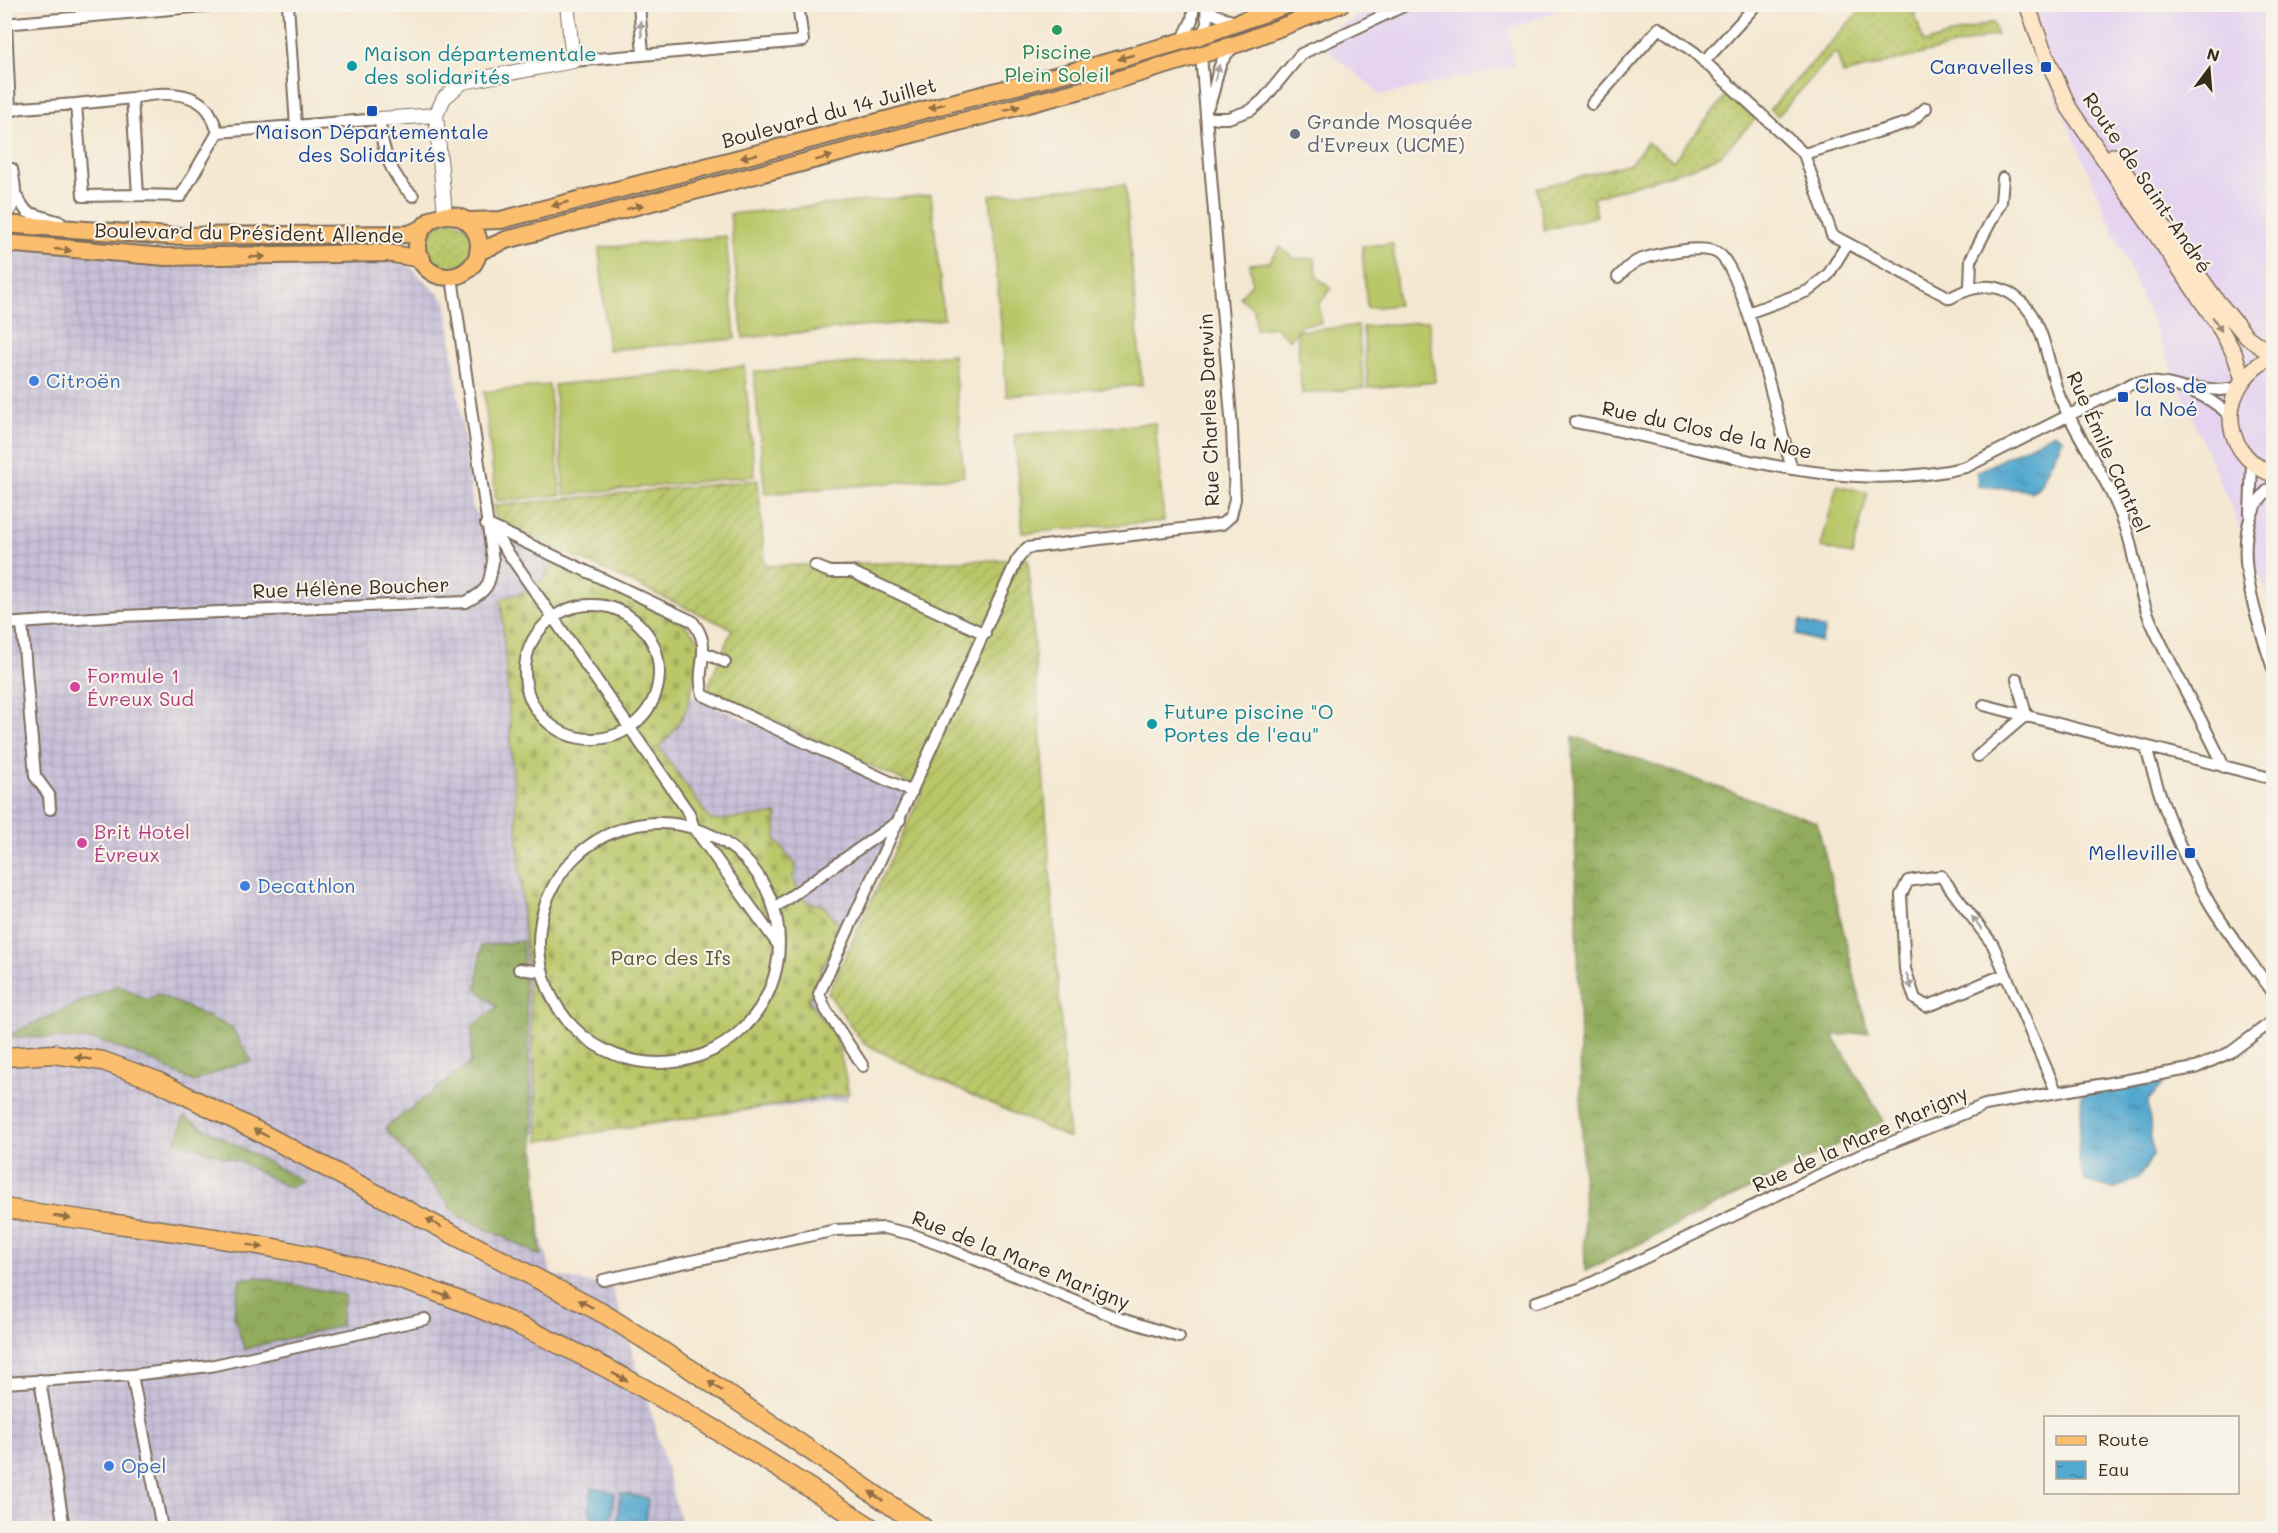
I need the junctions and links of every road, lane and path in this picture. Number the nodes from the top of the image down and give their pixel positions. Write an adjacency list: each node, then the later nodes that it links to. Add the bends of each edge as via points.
1 (80, 4): 15 (street)
2 (227, 4): 15 (street)
3 (288, 4): 33 (street)
4 (567, 4): 23 (street)
5 (639, 4): 21 (street, one-way to 5)
6 (798, 4): 21 (street, via 803,41)
7 (1196, 4): 18 (street); 19 (street)
8 (1206, 4): 17 (street, via 1214,14); 18 (street, via 1208,25)
9 (1290, 4): 17 (main road, Boulevard du 14 Juillet)
10 (1341, 4): 20 (main road)
11 (1408, 4): 30 (street, via 1301,54 1251,110 1228,118)
12 (1757, 4): 24 (street)
13 (2027, 4): 56 (main road, Route de Saint-André, one-way to 56, via 2069,108 2217,323 2234,353)
14 (2033, 4): 55 (main road, Route de Saint-André, via 2060,76 2081,113 2217,301 2247,337)
15 (81, 17): 16 (street)
16 (5, 24): 29 (street)
17 (1236, 24): 18 (main road, Boulevard du 14 Juillet)
18 (1200, 36): 19 (main road, Boulevard du 14 Juillet); 22 (main road)
19 (1182, 40): 43 (main road, Boulevard du 14 Juillet, one-way to 43, via 501,220)
20 (1240, 43): 22 (main road); 30 (street, one-way to 20, via 1222,57)
21 (643, 54): 23 (street)
22 (1201, 55): 30 (street, Rue Charles Darwin); 49 (main road, one-way to 22, via 506,240 1061,96)
23 (573, 61): 31 (street, via 463,82 444,98)
24 (1704, 62): 27 (street, via 1659,28); 35 (street)
25 (132, 98): 26 (street); 34 (street, via 167,91 197,102 207,110); 38 (street)
26 (76, 104): 29 (street, via 22,108); 38 (street, via 83,196)
27 (1592, 104)
28 (1926, 108): 35 (street, via 1910,122)
29 (7, 113)
30 (1206, 114): 71 (street, Rue Charles Darwin, via 1232,429 1235,499 1231,516 1222,524 1028,549 1017,560)
31 (436, 115): 32 (street); 41 (street)
32 (380, 119): 33 (street); 40 (street, via 381,136 397,181)
33 (296, 127): 34 (street)
34 (218, 132): 38 (street, via 181,196)
35 (1804, 154): 48 (street, via 1832,235)
36 (12, 170): 39 (street)
37 (2003, 178): 53 (street, via 2001,202 1971,259)
38 (138, 195)
39 (16, 196): 42 (street, via 13,208); 46 (street, via 27,212)
40 (413, 196)
41 (445, 214): 43 (main road, Boulevard du 14 Juillet); 45 (main road, via 428,221)
42 (4, 217)
43 (468, 221): 49 (main road, via 478,242)
44 (4, 224): 46 (main road)
45 (421, 229): 46 (main road, via 408,234 229,237); 50 (main road, via 418,241)
46 (95, 232)
47 (4, 243): 50 (main road, Boulevard du Président Allende, one-way to 50, via 166,257 387,254)
48 (1847, 244): 53 (street, via 1950,298); 54 (street, via 1828,275 1808,291)
49 (478, 252): 51 (main road, via 468,270)
50 (422, 259): 51 (main road, via 437,276)
51 (452, 277): 65 (street, Rue Hélène Boucher)
52 (1618, 277): 54 (street, via 1637,261 1698,248 1719,253 1732,269)
53 (1970, 287): 58 (street, Rue Émile Cantrel, via 1991,286 2015,297 2026,308 2035,320)
54 (1748, 313): 62 (street)
55 (2274, 356): 56 (main road, via 2259,363)
56 (2240, 383): 57 (street, Rue du Clos de la Noe, via 2220,390); 59 (main road)
57 (2170, 385): 58 (street, Rue du Clos de la Noe, via 2133,383); 59 (street, Rue du Clos de la Noe, via 2217,402)
58 (2070, 415): 62 (street, Rue du Clos de la Noe, via 1966,467 1943,472 1861,475); 81 (street, Rue Émile Cantrel, via 2126,527 2151,622)
59 (2231, 417): 61 (main road, via 2235,439)
60 (1575, 422): 62 (street, Rue du Clos de la Noe)
61 (2252, 462): 63 (main road); 66 (street)
62 (1792, 469)
63 (2274, 475)
64 (2274, 485): 66 (street, via 2258,499)
65 (487, 524): 68 (street); 69 (street, Rue Hélène Boucher, via 493,561 489,586 466,602); 72 (street, via 682,614 700,630)
66 (2250, 525): 74 (street, via 2247,582)
67 (815, 566): 71 (street, via 830,572 852,572)
68 (553, 616): 78 (street); 78 (street, via 581,605 611,607 638,622 647,634 659,662 658,685 650,706); 78 (street, via 530,643 525,660 524,677 536,710 562,733 579,739 597,740)
69 (22, 623): 70 (street, Rue Hélène Boucher); 84 (street, via 35,776 49,795)
70 (4, 624)
71 (985, 634): 83 (street, Rue Charles Darwin)
72 (705, 653): 73 (street); 83 (street, via 700,685 703,695)
73 (725, 662)
74 (2274, 672)
75 (2018, 679): 77 (street)
76 (1984, 705): 77 (street)
77 (2026, 715): 79 (street); 80 (street)
78 (630, 728): 86 (street, via 689,813)
79 (2146, 747): 81 (street); 92 (street, via 2178,844 2211,905)
80 (1978, 756)
81 (2224, 766): 82 (street)
82 (2274, 779)
83 (912, 792): 85 (street, Rue Charles Darwin)
84 (50, 809)
85 (900, 819): 87 (street); 95 (street, Rue Charles Darwin, via 819,994)
86 (694, 828): 87 (street, via 721,840 744,858 767,890); 88 (street); 90 (street, via 652,823 631,826 611,833 576,856 551,890 543,910 539,930)
87 (774, 908): 88 (street)
88 (779, 946): 90 (street, via 770,988 748,1024 714,1050 673,1062 621,1057 591,1042 566,1018 548,989)
89 (519, 969): 90 (street)
90 (543, 972)
91 (2005, 974): 91 (street, one-way to 91, via 1993,945 1941,876 1908,881 1900,895 1905,969 1915,999 1926,1006 1936,1004); 96 (street)
92 (2274, 994)
93 (2274, 1020): 96 (street, Rue de la Mare Marigny, via 2231,1052 2195,1068)
94 (4, 1057): 108 (highway, one-way to 94, via 606,1315 259,1132 157,1081 103,1061 54,1054)
95 (863, 1066)
96 (2056, 1090): 99 (street, Rue de la Mare Marigny, via 1985,1105 1865,1153 1579,1289)
97 (4, 1208): 107 (highway, one-way to 107, via 253,1245 397,1278 439,1293 532,1332 638,1386 758,1455)
98 (603, 1280): 101 (street, Rue de la Mare Marigny, via 836,1230 884,1228 932,1242 1115,1317)
99 (1536, 1302)
100 (425, 1319): 102 (street, via 210,1366)
101 (1179, 1336)
102 (132, 1375): 103 (street); 106 (street)
103 (40, 1380): 104 (street); 105 (street)
104 (4, 1383)
105 (64, 1528)
106 (162, 1528)
107 (872, 1528)
108 (924, 1528)

